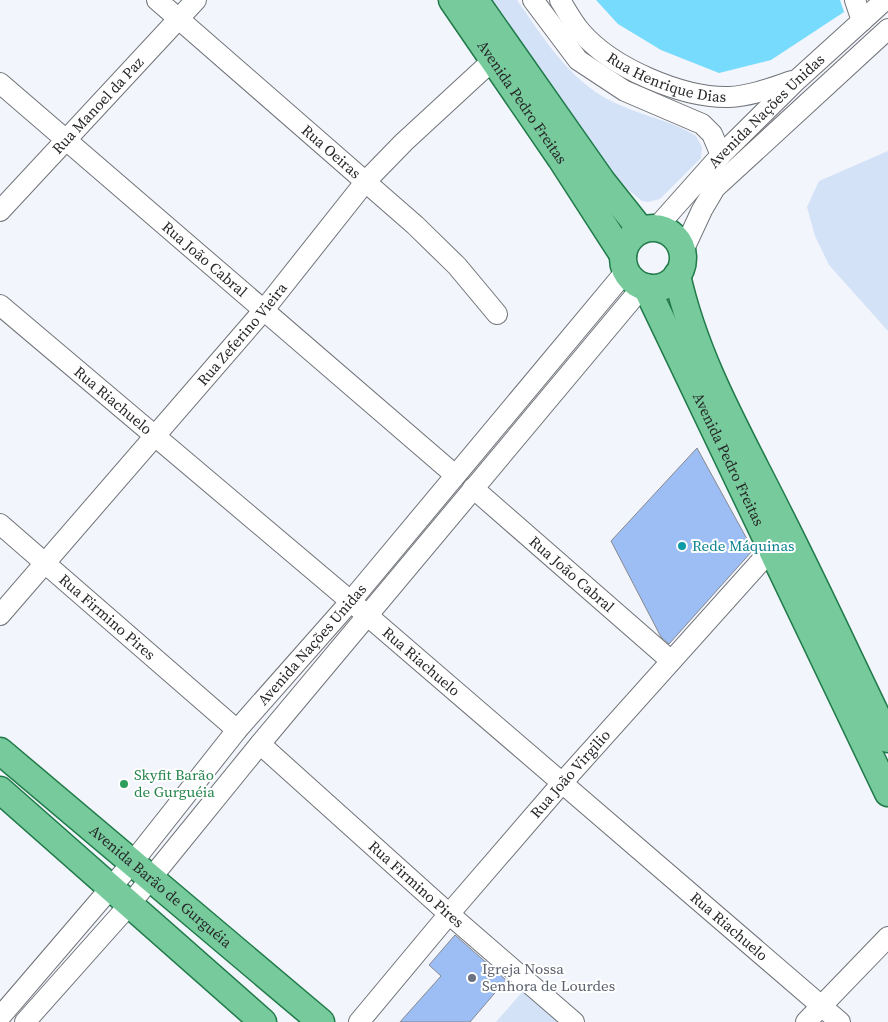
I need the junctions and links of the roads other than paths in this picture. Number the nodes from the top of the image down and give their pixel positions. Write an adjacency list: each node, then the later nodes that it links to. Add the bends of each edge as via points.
1 (156, 0): 9 (street, Rua Oeiras)
2 (196, 0): 9 (street, Rua Manoel da Paz)
3 (452, 0): 12 (main road, Avenida Pedro Freitas)
4 (475, 0): 19 (main road, Avenida Pedro Freitas, via 602,181)
5 (533, 0): 16 (street, Rua Henrique Dias, via 578,60 625,92 702,124 712,134)
6 (560, 0): 13 (street, Rua Henrique Dias, via 581,32 608,55 644,76 691,94 729,97 758,93)
7 (855, 0): 10 (street)
8 (885, 0): 10 (street, Avenida Nações Unidas)
9 (179, 19): 15 (street, Rua Manoel da Paz); 17 (street, Rua Oeiras)
10 (862, 20): 13 (street, Avenida Nações Unidas)
11 (888, 29): 20 (street, Avenida Nações Unidas, via 716,188 702,210)
12 (492, 60): 17 (street, Rua Zeferino Vieira); 21 (main road, Avenida Pedro Freitas, via 561,159)
13 (798, 79): 16 (street, Avenida Nações Unidas)
14 (0, 83): 15 (street, Rua João Cabral)
15 (66, 140): 18 (street, Rua Manoel da Paz); 23 (street, Rua João Cabral)
16 (721, 155): 19 (street, Avenida Nações Unidas)
17 (366, 181): 23 (street, Rua Zeferino Vieira); 24 (street, Rua Oeiras, via 457,266)
18 (0, 211)
19 (648, 229): 20 (main road, via 673,236); 21 (main road, via 628,242)
20 (680, 264): 21 (main road, via 663,286); 29 (main road, Avenida Pedro Freitas, via 696,341)
21 (634, 275): 26 (street, Avenida Nações Unidas); 27 (street, Avenida Nações Unidas); 29 (main road, Avenida Pedro Freitas)
22 (0, 305): 25 (street, Rua Riachuelo)
23 (263, 311): 25 (street, Rua Zeferino Vieira); 26 (street, Rua João Cabral)
24 (498, 314)
25 (154, 436): 30 (street, Rua Zeferino Vieira); 31 (street, Rua Riachuelo)
26 (455, 475): 31 (street, Avenida Nações Unidas)
27 (473, 488): 33 (street, Avenida Nações Unidas); 34 (street, Rua João Cabral)
28 (0, 524): 30 (street, Rua Firmino Pires)
29 (780, 540): 34 (street, Rua João Virgilio); 36 (main road, Avenida Pedro Freitas); 41 (main road, Avenida Pedro Freitas)
30 (46, 564): 32 (street, Rua Zeferino Vieira); 35 (street, Rua Firmino Pires)
31 (350, 602): 33 (street, Rua Riachuelo); 35 (street, Avenida Nações Unidas)
32 (0, 615)
33 (368, 616): 37 (street, Avenida Nações Unidas); 39 (street, Rua Riachuelo)
34 (670, 660): 39 (street, Rua João Virgilio)
35 (237, 730): 42 (street, Avenida Nações Unidas)
36 (888, 739)
37 (260, 744): 42 (street, Avenida Nações Unidas); 44 (street, Rua Firmino Pires)
38 (0, 751): 42 (main road, Avenida Barão de Gurguéia)
39 (562, 782): 44 (street, Rua João Virgilio); 46 (street, Rua Riachuelo)
40 (0, 790): 43 (main road)
41 (888, 793)
42 (142, 870): 43 (street, Avenida Nações Unidas); 50 (main road, Avenida Barão de Gurguéia)
43 (120, 896): 47 (street, Avenida Nações Unidas); 48 (street, Avenida Nações Unidas); 49 (main road)
44 (448, 914): 51 (street, Rua João Virgilio); 52 (street, Rua Firmino Pires)
45 (888, 937): 46 (street)
46 (821, 1006): 53 (street); 54 (street, Rua Riachuelo)
47 (6, 1014)
48 (26, 1022)
49 (263, 1022)
50 (321, 1022)
51 (359, 1022)
52 (574, 1022)
53 (806, 1022)
54 (840, 1022)

